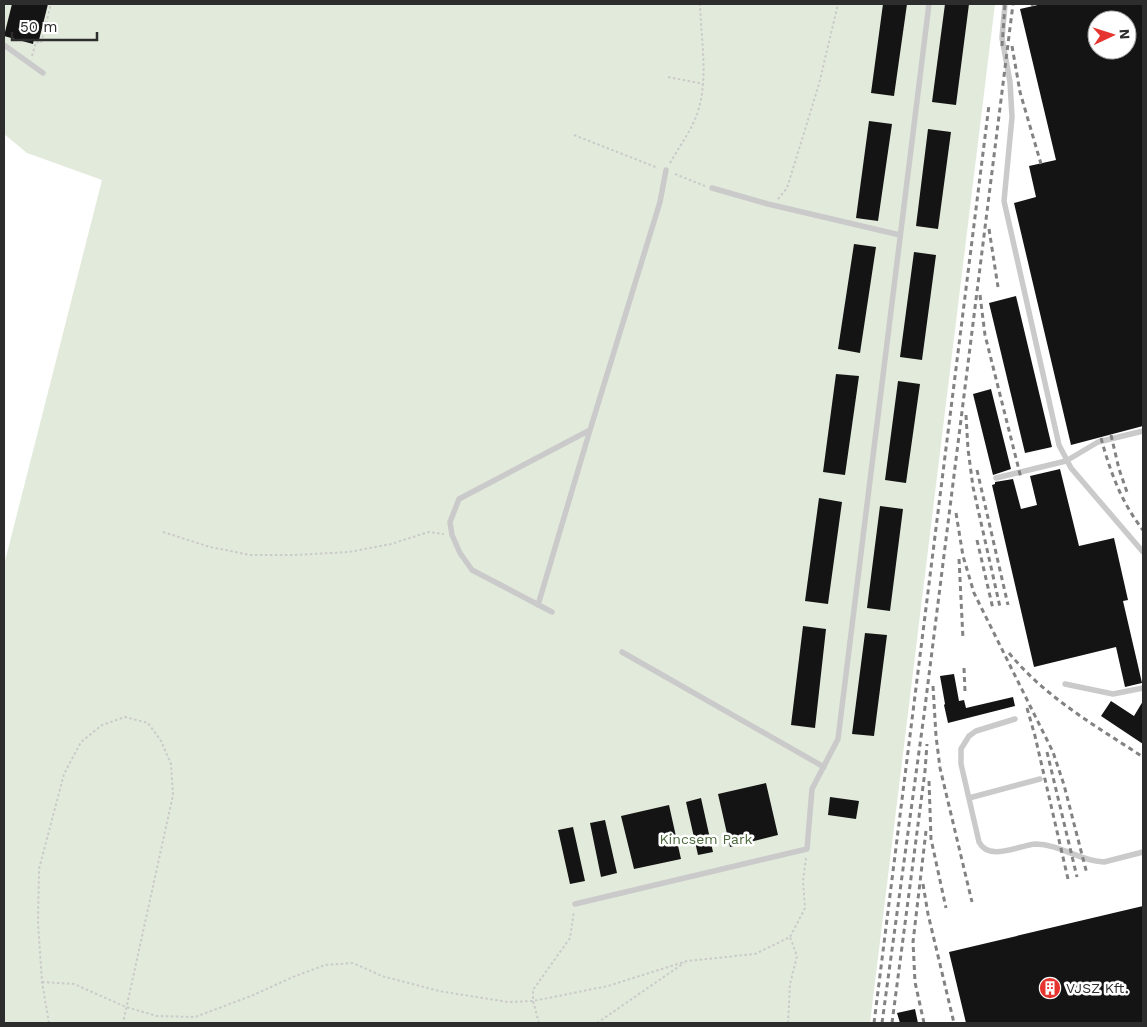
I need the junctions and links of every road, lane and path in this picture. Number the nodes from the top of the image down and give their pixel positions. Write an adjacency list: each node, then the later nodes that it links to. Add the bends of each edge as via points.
1 (51, 4): 7 (path, via 41,43 36,42)
2 (700, 4): 10 (path)
3 (838, 4): 14 (path, via 800,146 786,188)
4 (929, 4): 15 (lane)
5 (1005, 4): 18 (lane, via 1002,38 1012,117 1004,201 1059,445)
6 (4, 45): 7 (lane)
7 (30, 64): 8 (lane)
8 (43, 73)
9 (668, 77): 10 (path)
10 (704, 84): 12 (path, via 699,109 688,134)
11 (574, 135): 12 (path)
12 (666, 170): 13 (path); 16 (lane, via 660,202)
13 (712, 188): 14 (lane)
14 (773, 206): 15 (lane)
15 (900, 236): 29 (lane, via 838,739)
16 (590, 430): 21 (lane, via 459,499 450,522); 23 (lane)
17 (1143, 431): 18 (lane, via 1098,442)
18 (1066, 461): 19 (lane); 22 (lane)
19 (996, 478)
20 (163, 532): 21 (path, via 250,555 349,552 429,532)
21 (452, 535): 23 (lane, via 472,570)
22 (1143, 552)
23 (538, 605): 24 (lane)
24 (552, 612)
25 (622, 652): 29 (lane)
26 (1065, 684): 27 (lane, via 1113,694)
27 (1143, 688)
28 (1015, 719): 31 (lane, via 976,730 966,740 961,749 961,759)
29 (824, 766): 32 (lane, via 812,789)
30 (1040, 779): 31 (lane)
31 (969, 798): 33 (lane, via 979,842 990,851 1045,845 1096,862)
32 (807, 849): 34 (lane); 35 (path, via 805,908)
33 (1143, 852)
34 (576, 904): 38 (path, via 570,938 533,990)
35 (790, 936): 36 (path, via 755,954); 44 (path, via 797,956 790,984)
36 (687, 961): 38 (path, via 608,986); 43 (path)
37 (42, 982): 39 (path, via 74,984); 39 (path, via 39,869 64,774 81,742 102,725 125,717 148,723 161,741 171,764 173,795); 40 (path)
38 (533, 1001): 39 (path, via 508,1002 439,991 382,976 353,963 325,965 195,1017 157,1016); 42 (path)
39 (126, 1007): 41 (path)
40 (49, 1023)
41 (123, 1023)
42 (539, 1023)
43 (597, 1023)
44 (788, 1023)

